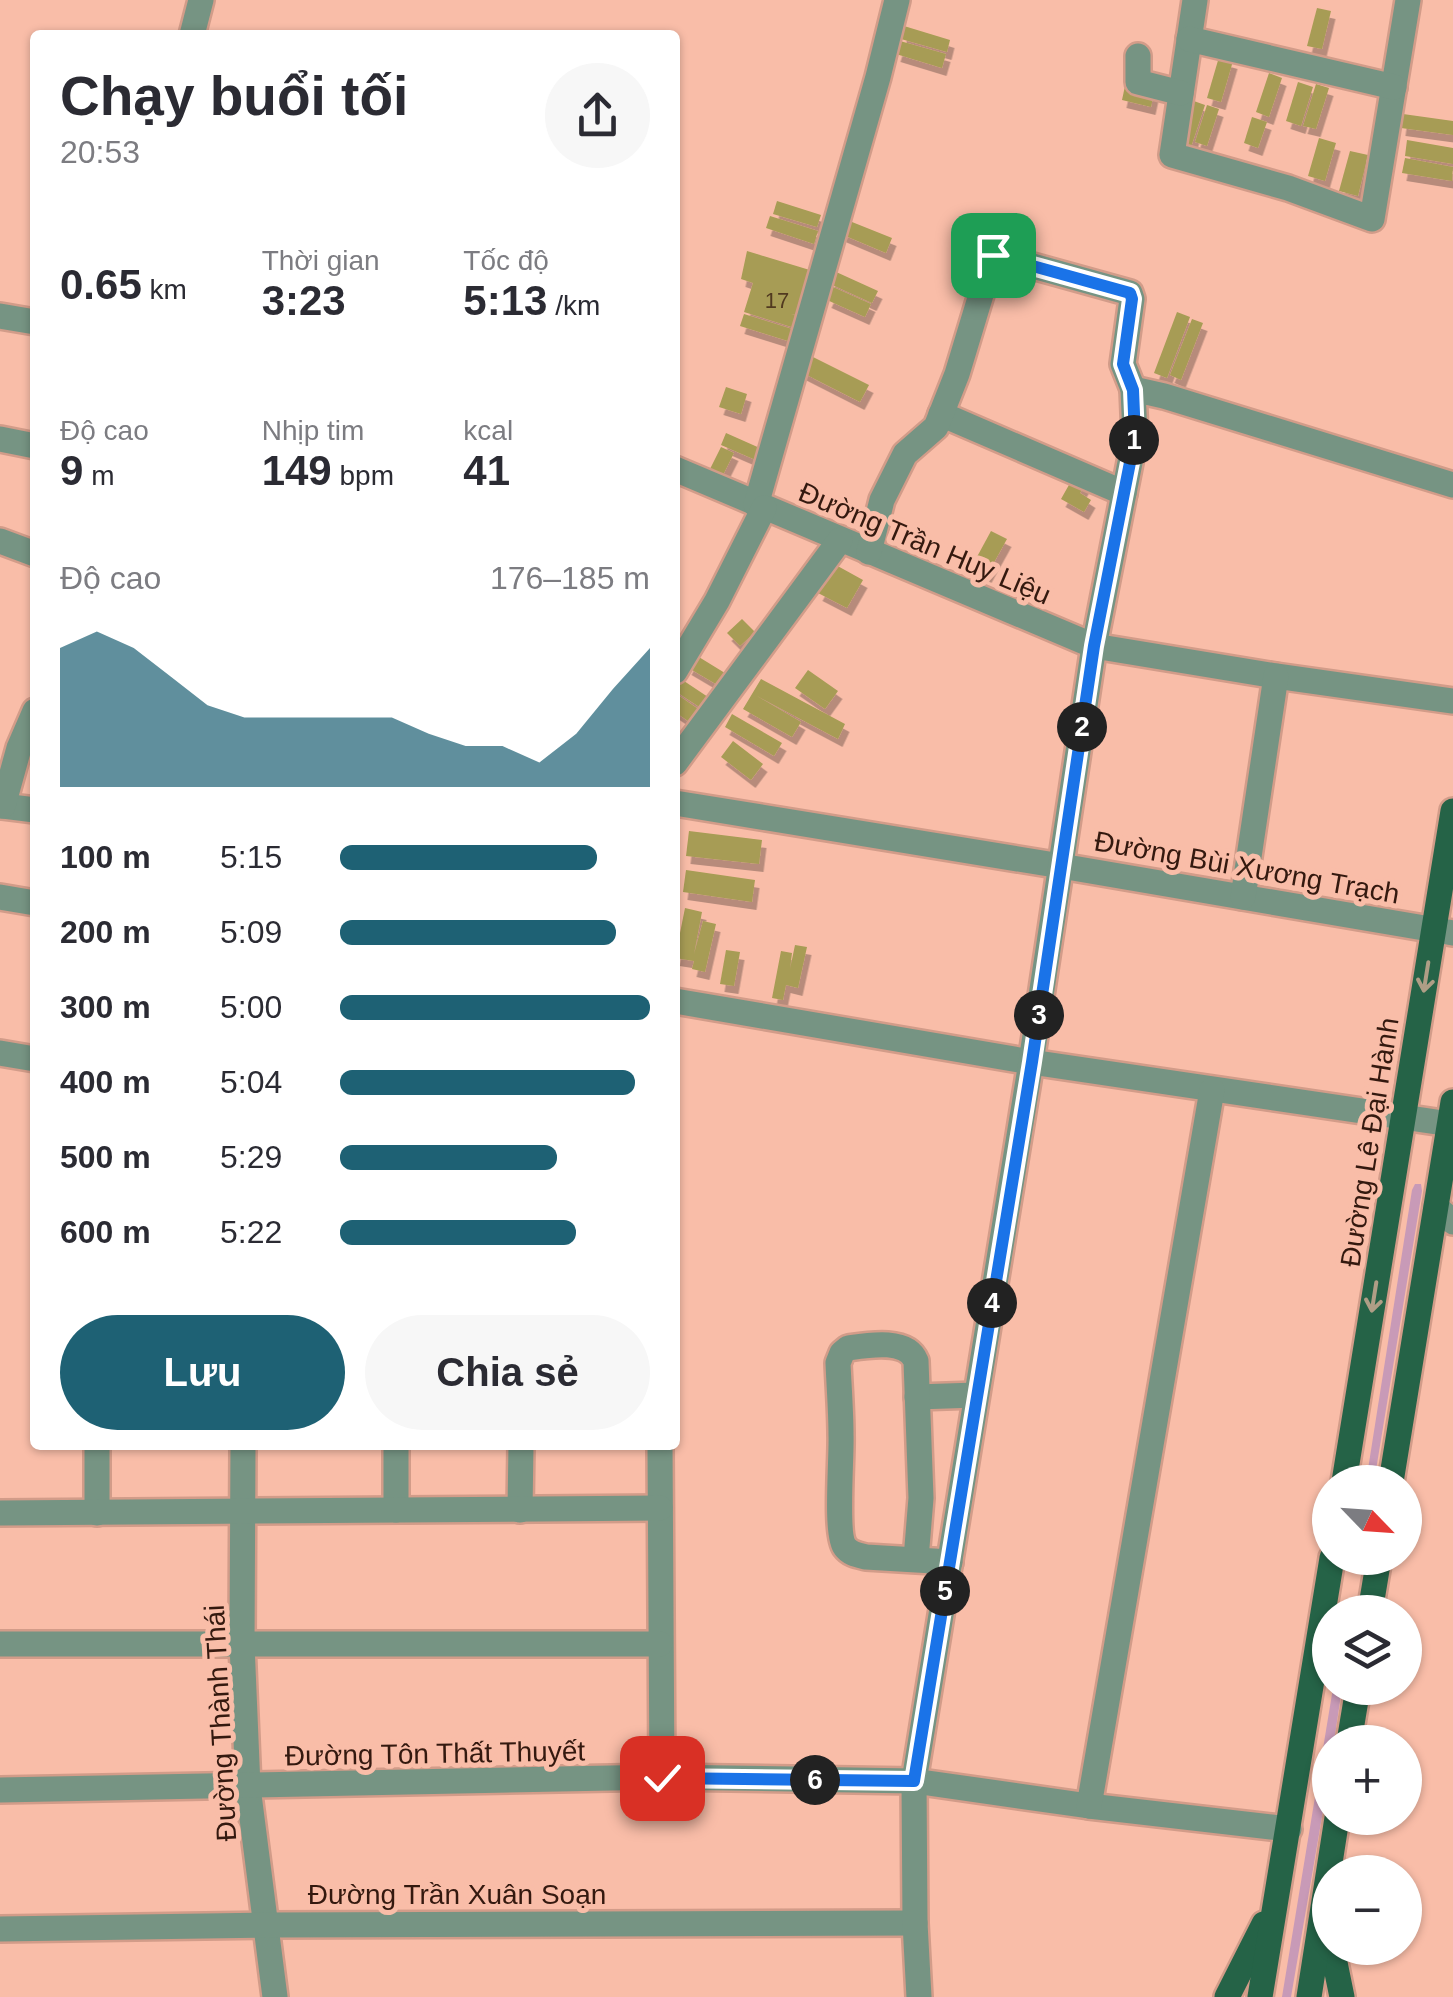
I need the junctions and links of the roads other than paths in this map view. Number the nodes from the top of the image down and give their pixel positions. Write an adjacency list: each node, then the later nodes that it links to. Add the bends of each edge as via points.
1 (201, 0): 5 (street)
2 (897, 0): 19 (street)
3 (1195, 0): 6 (street)
4 (1408, 0): 8 (street)
5 (193, 30)
6 (1189, 39): 8 (street); 9 (street)
7 (1138, 56): 9 (street, via 1138,82)
8 (1394, 87): 9 (street, via 1372,219 1172,154)
9 (1182, 93)
10 (2, 322): 11 (street)
11 (30, 322)
12 (1133, 390): 13 (street, via 1123,364 1130,293 993,255); 17 (street); 18 (street, via 1135,437)
13 (941, 414): 18 (street); 23 (street, via 905,454 882,500)
14 (0, 439): 15 (street)
15 (30, 445)
16 (680, 471): 19 (street, Đường Trần Huy Liệu)
17 (1453, 485)
18 (1124, 494): 24 (street)
19 (760, 506): 20 (street, Đường Trần Huy Liệu); 25 (street)
20 (840, 540): 23 (street, Đường Trần Huy Liệu); 29 (street)
21 (0, 541): 22 (street)
22 (30, 552)
23 (869, 552): 24 (street, Đường Trần Huy Liệu)
24 (1094, 646): 26 (street, Đường Trần Huy Liệu); 34 (street)
25 (680, 663)
26 (1276, 676): 27 (street, Đường Trần Huy Liệu); 36 (street)
27 (1453, 702)
28 (30, 722): 30 (street)
29 (680, 756)
30 (2, 804): 32 (street)
31 (680, 804): 34 (street, Đường Bùi Xương Trạch)
32 (30, 809)
33 (1453, 811): 38 (main road, Đường Lê Đại Hành)
34 (1061, 866): 36 (street, Đường Bùi Xương Trạch); 42 (street)
35 (0, 897): 37 (street)
36 (1243, 897): 38 (street, Đường Bùi Xương Trạch)
37 (30, 902)
38 (1443, 932): 45 (main road, Đường Lê Đại Hành, one-way to 45)
39 (680, 1002): 42 (street)
40 (0, 1053): 41 (street)
41 (30, 1058)
42 (1032, 1062): 43 (street); 47 (street)
43 (1212, 1090): 45 (street); 72 (street)
44 (1451, 1113): 45 (street); 46 (main road)
45 (1404, 1116): 54 (main road, Đường Lê Đại Hành, one-way to 54)
46 (1444, 1214): 55 (main road)
47 (976, 1395): 48 (street); 63 (street)
48 (916, 1397): 62 (street, via 922,1498); 62 (street, via 916,1361 908,1349 860,1346 842,1353 841,1540 854,1555)
49 (97, 1450): 61 (street)
50 (243, 1450): 57 (street, Đường Thành Thái)
51 (396, 1450): 58 (street)
52 (521, 1450): 59 (street)
53 (660, 1450): 56 (street)
54 (1347, 1465)
55 (1395, 1465)
56 (660, 1508): 59 (street); 67 (street)
57 (243, 1510): 58 (street); 61 (street); 66 (street, Đường Thành Thái)
58 (396, 1510): 59 (street)
59 (520, 1510)
60 (0, 1513): 61 (street)
61 (97, 1513)
62 (916, 1559): 63 (street)
63 (950, 1562): 69 (street)
64 (1329, 1575): 73 (main road)
65 (0, 1644): 66 (street)
66 (242, 1644): 67 (street); 70 (street, Đường Thành Thái)
67 (660, 1644): 68 (street)
68 (662, 1778): 69 (street, Đường Tôn Thất Thuyết); 70 (street, Đường Tôn Thất Thuyết)
69 (914, 1781): 72 (street, Đường Tôn Thất Thuyết); 75 (street)
70 (248, 1787): 71 (street, Đường Tôn Thất Thuyết); 76 (street, Đường Thành Thái)
71 (0, 1790)
72 (1089, 1806): 73 (street, Đường Tôn Thất Thuyết)
73 (1289, 1828): 74 (main road)
74 (1277, 1897): 82 (main road); 83 (main road)
75 (915, 1923): 76 (street, Đường Trần Xuân Soạn); 81 (street)
76 (266, 1925): 77 (street, Đường Trần Xuân Soạn); 80 (street, Đường Thành Thái)
77 (0, 1929)
78 (1314, 1965): 84 (main road)
79 (1335, 1965): 85 (main road)
80 (274, 1997)
81 (919, 1997)
82 (1228, 1997)
83 (1260, 1997)
84 (1309, 1997)
85 (1342, 1997)

